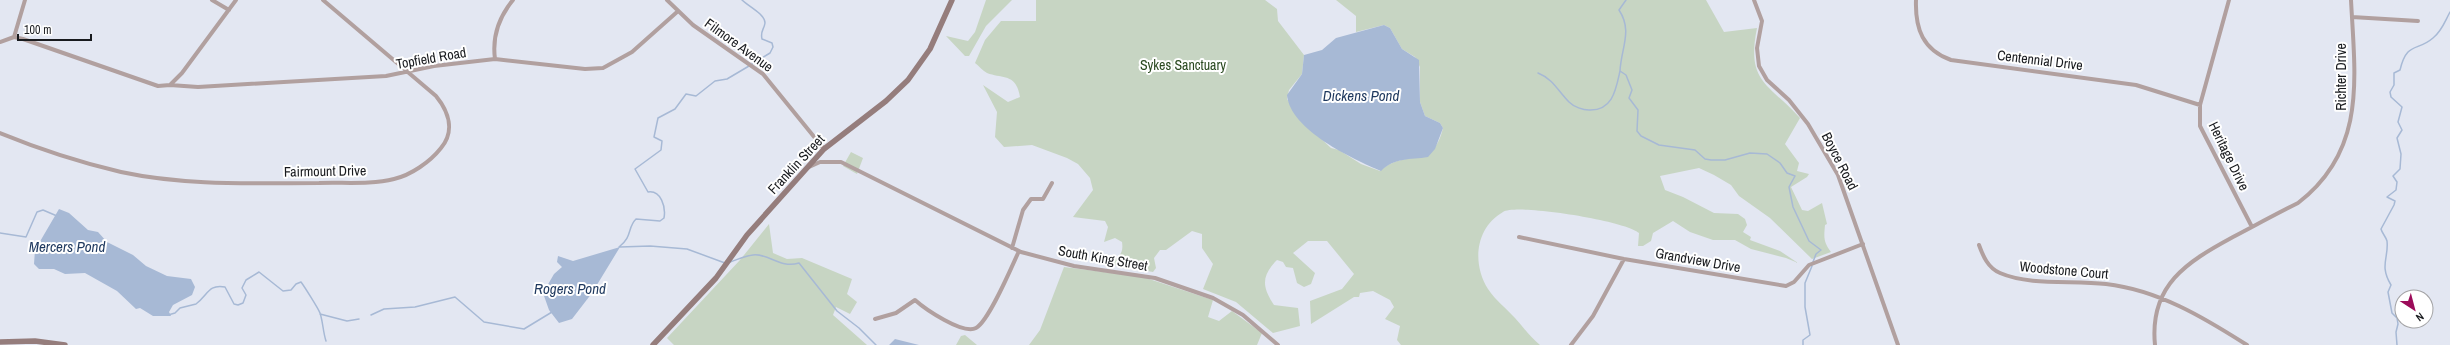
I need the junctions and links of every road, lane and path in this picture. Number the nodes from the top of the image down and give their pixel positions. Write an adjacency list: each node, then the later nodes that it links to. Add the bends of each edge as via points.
1 (25, 0): 16 (street)
2 (212, 0): 12 (street)
3 (236, 0): 12 (street)
4 (323, 0): 19 (street, Fairmount Drive)
5 (513, 0): 18 (street, via 500,18 494,42)
6 (666, 0): 13 (street, Filmore Avenue)
7 (952, 0): 23 (main road, Franklin Street, via 930,49 908,80 886,101)
8 (1754, 0): 28 (street, Boyce Road, via 1762,21 1757,48 1759,66 1767,80 1789,100 1808,124 1831,161)
9 (1916, 0): 21 (street, Centennial Drive, via 1919,30 1932,51 1940,56 1951,60 2136,85)
10 (2230, 0): 21 (street, Heritage Drive)
11 (2351, 0): 14 (street, Richter Drive)
12 (229, 10): 20 (street, via 182,74)
13 (677, 12): 18 (street, Topfield Road, via 632,52 603,68 585,69); 23 (street, Filmore Avenue, via 768,79)
14 (2352, 17): 15 (street); 26 (street, Richter Drive, via 2352,116 2342,150 2332,169 2310,193 2298,203)
15 (2418, 21)
16 (14, 37): 17 (street); 20 (street, Topfield Road, via 138,80 158,86)
17 (0, 42)
18 (495, 59): 19 (street, Topfield Road)
19 (407, 72): 20 (street, Topfield Road, via 386,76 198,88); 22 (street, Fairmount Drive, via 442,103 448,117 449,131 444,144 431,158 408,174 388,180 255,184 185,181 121,172 59,156)
20 (170, 85)
21 (2200, 105): 26 (street, Heritage Drive, via 2200,126 2204,136)
22 (0, 133)
23 (824, 149): 24 (main road, Franklin Street)
24 (809, 167): 30 (street, South King Street, via 820,162 840,162); 37 (main road, Franklin Street, via 747,235 716,278)
25 (1052, 184): 30 (street, via 1044,199 1031,199 1025,205)
26 (2252, 227): 33 (street, Richter Drive, via 2185,265)
27 (1520, 237): 32 (street, Grandview Drive)
28 (1863, 244): 32 (street, Grandview Drive, via 1809,265 1794,282 1786,286); 40 (street, Boyce Road)
29 (1979, 245): 33 (street, Woodstone Court, via 1984,259 1991,268 2009,276 2106,284)
30 (1012, 248): 31 (street, South King Street)
31 (1019, 251): 34 (street, via 990,310 977,328 961,328 922,307 915,300 896,313); 38 (street, South King Street, via 1074,266 1142,275 1200,293 1232,308)
32 (1624, 259): 39 (street, via 1593,316)
33 (2162, 298): 41 (street, Richter Drive, via 2155,323); 42 (street, Woodstone Court, via 2212,323)
34 (875, 319)
35 (0, 342): 36 (main road, via 35,341)
36 (65, 345)
37 (653, 345)
38 (1278, 345)
39 (1571, 345)
40 (1898, 345)
41 (2155, 345)
42 (2247, 345)

